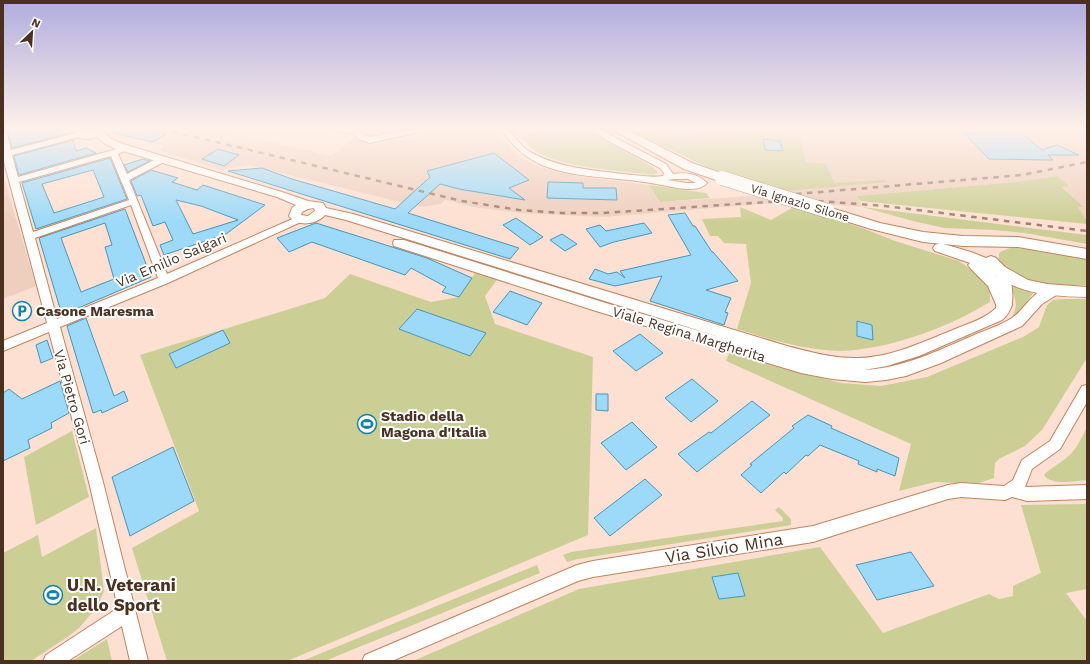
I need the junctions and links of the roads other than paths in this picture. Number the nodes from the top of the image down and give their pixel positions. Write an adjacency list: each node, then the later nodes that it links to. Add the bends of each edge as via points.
1 (7, 160): 14 (street, Via Pietro Gori)
2 (86, 160): 14 (street)
3 (116, 160): 12 (street)
4 (137, 160): 10 (street, Viale Regina Margherita)
5 (161, 160): 10 (street)
6 (166, 160): 16 (street, Viale Regina Margherita, via 307,205 320,206)
7 (540, 160): 13 (street, via 576,171)
8 (651, 160): 11 (street, via 663,166 668,173)
9 (676, 160): 17 (main road, Via Ignazio Silone, bridge, via 722,178)
10 (152, 165): 12 (street); 16 (street, Viale Regina Margherita)
11 (666, 178): 13 (street); 13 (street, via 689,176 702,183 686,186)
12 (124, 179): 15 (street)
13 (645, 179)
14 (14, 181): 18 (street, Via Pietro Gori)
15 (134, 201): 18 (street); 23 (street)
16 (308, 215): 23 (street, Via Emilio Salgari); 27 (street, Viale Regina Margherita)
17 (876, 226): 19 (main road, Via Ignazio Silone, via 936,239); 20 (main road, Via Ignazio Silone)
18 (30, 236): 28 (street, Via Pietro Gori)
19 (998, 241): 21 (main road, Via Ignazio Silone); 22 (main road, via 990,249 989,255 991,262)
20 (932, 246): 22 (main road, Via Ignazio Silone, via 966,254); 26 (main road, via 961,257 981,269 996,284)
21 (1087, 254)
22 (1000, 272): 24 (main road, Via Ignazio Silone, via 1029,286); 26 (street, via 1006,294)
23 (164, 280): 28 (street, Via Emilio Salgari)
24 (1053, 291): 25 (main road, Via Ignazio Silone); 27 (street, Viale Regina Margherita, via 1042,295 1023,318 999,332 929,361 885,374 850,375 801,367)
25 (1087, 292)
26 (1004, 305): 27 (street, Viale Regina Margherita, via 1000,314 944,339 902,356 860,364 831,362 787,352)
27 (627, 309)
28 (53, 326): 29 (street, Via Emilio Salgari); 33 (street, Via Pietro Gori, via 95,479)
29 (3, 346)
30 (1087, 390): 31 (street, via 1055,445 1027,464 1018,484)
31 (1011, 490): 32 (street, Via Silvio Mina, via 1027,494); 36 (street, Via Silvio Mina, via 995,493 961,490 948,492 812,534 593,569)
32 (1087, 492)
33 (126, 613): 34 (street); 35 (street, Via Pietro Gori)
34 (52, 661)
35 (139, 661)
36 (371, 661)

